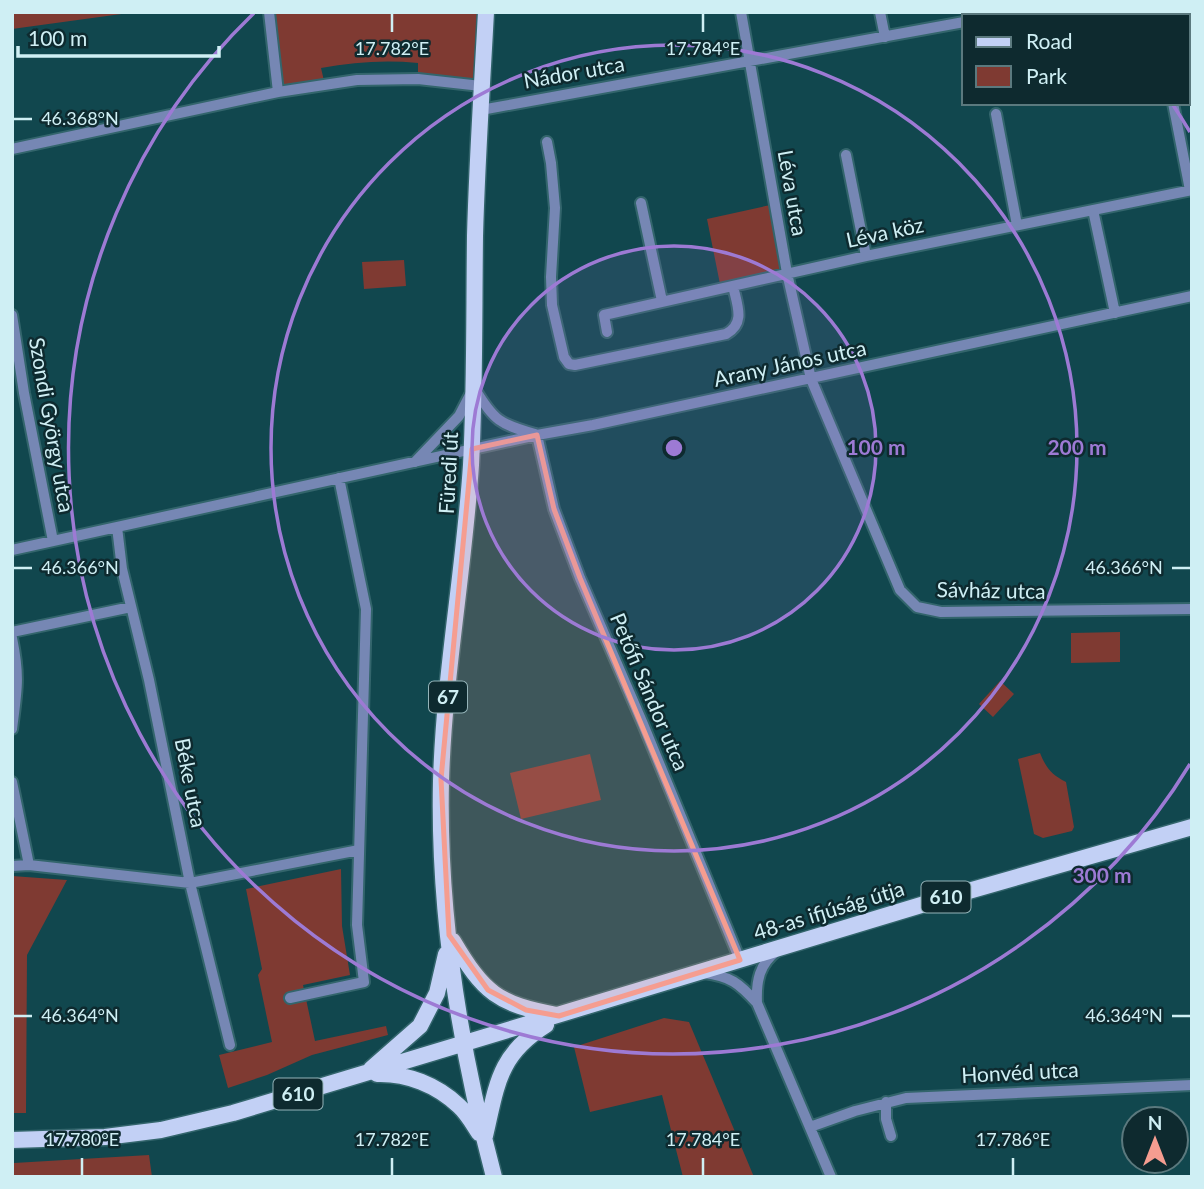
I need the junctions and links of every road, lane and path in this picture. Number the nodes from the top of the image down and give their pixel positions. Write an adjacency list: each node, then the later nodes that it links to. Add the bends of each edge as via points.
1 (269, 12): 9 (street)
2 (486, 12): 8 (main road, Füredi út / 67)
3 (741, 12): 7 (street, Léva utca)
4 (880, 12): 6 (street)
5 (962, 22): 6 (street, Nádor utca)
6 (885, 37): 7 (street, Nádor utca)
7 (749, 61): 11 (street, Nádor utca); 21 (street, Léva utca)
8 (481, 86): 9 (street, via 356,80); 11 (main road, Füredi út / 67)
9 (278, 93): 14 (street)
10 (1173, 105): 16 (street)
11 (481, 110): 29 (main road, Füredi út / 67)
12 (996, 114): 19 (street)
13 (547, 142): 22 (street, via 555,208 552,305 569,363 726,334 738,323)
14 (12, 149)
15 (846, 156): 20 (street)
16 (1191, 190): 18 (street, Léva köz)
17 (641, 203): 24 (street)
18 (1093, 210): 19 (street, Léva köz); 25 (street)
19 (1017, 225): 20 (street, Léva köz)
20 (866, 256): 21 (street, Léva köz)
21 (787, 273): 22 (street, Léva köz); 28 (street, Léva utca)
22 (733, 286): 24 (street, Léva köz)
23 (1192, 296): 25 (street, Arany János utca)
24 (662, 302): 27 (street, Léva köz, via 604,315)
25 (1115, 313): 28 (street, Arany János utca)
26 (12, 315): 35 (street, Szondi György utca)
27 (607, 332)
28 (811, 379): 30 (street, Arany János utca); 38 (street, Sávház utca, via 900,590 917,607 941,612)
29 (474, 388): 30 (street, via 486,409 505,425); 31 (main road, Füredi út / 67); 32 (street, via 459,416)
30 (537, 435): 31 (street, Arany János utca); 50 (street, Petőfi Sándor utca, via 554,509 580,578)
31 (472, 449): 32 (street); 48 (main road, Füredi út / 67, via 441,779)
32 (415, 461): 33 (street)
33 (339, 478): 34 (street); 44 (street, via 366,609)
34 (117, 527): 35 (street); 37 (street, Béke utca)
35 (53, 541): 36 (street)
36 (12, 550)
37 (131, 607): 39 (street); 47 (street, Béke utca)
38 (1192, 609)
39 (12, 632)
40 (12, 638): 41 (street, via 19,677)
41 (12, 729)
42 (12, 782): 45 (street)
43 (1192, 827): 49 (main road, 48-as ifjúság útja / 610)
44 (359, 850): 47 (street); 52 (street, via 357,925 364,982)
45 (29, 865): 46 (street); 47 (street)
46 (12, 866)
47 (190, 883): 56 (street, Béke utca)
48 (449, 935): 54 (main road, via 488,990 526,1010); 55 (main road, 67); 57 (main road, via 437,993 420,1026)
49 (783, 946): 50 (main road, 48-as ifjúság útja / 610); 53 (street, via 759,974)
50 (740, 960): 51 (main road, 48-as ifjúság útja / 610)
51 (699, 973): 53 (street, via 725,976); 54 (main road, 48-as ifjúság útja / 610)
52 (290, 998)
53 (757, 1003): 60 (street)
54 (559, 1016): 55 (main road, 610); 63 (main road, via 527,1038 505,1063)
55 (465, 1043): 57 (main road, 610); 63 (main road, 67)
56 (230, 1045)
57 (364, 1075): 62 (main road, 610, via 161,1130); 63 (main road, via 391,1074 436,1088 461,1107)
58 (1192, 1086): 59 (street, Honvéd utca)
59 (886, 1102): 60 (street, Honvéd utca); 61 (street)
60 (810, 1127): 65 (street)
61 (891, 1136)
62 (12, 1140)
63 (484, 1141): 64 (main road, 67)
64 (494, 1177)
65 (831, 1177)

